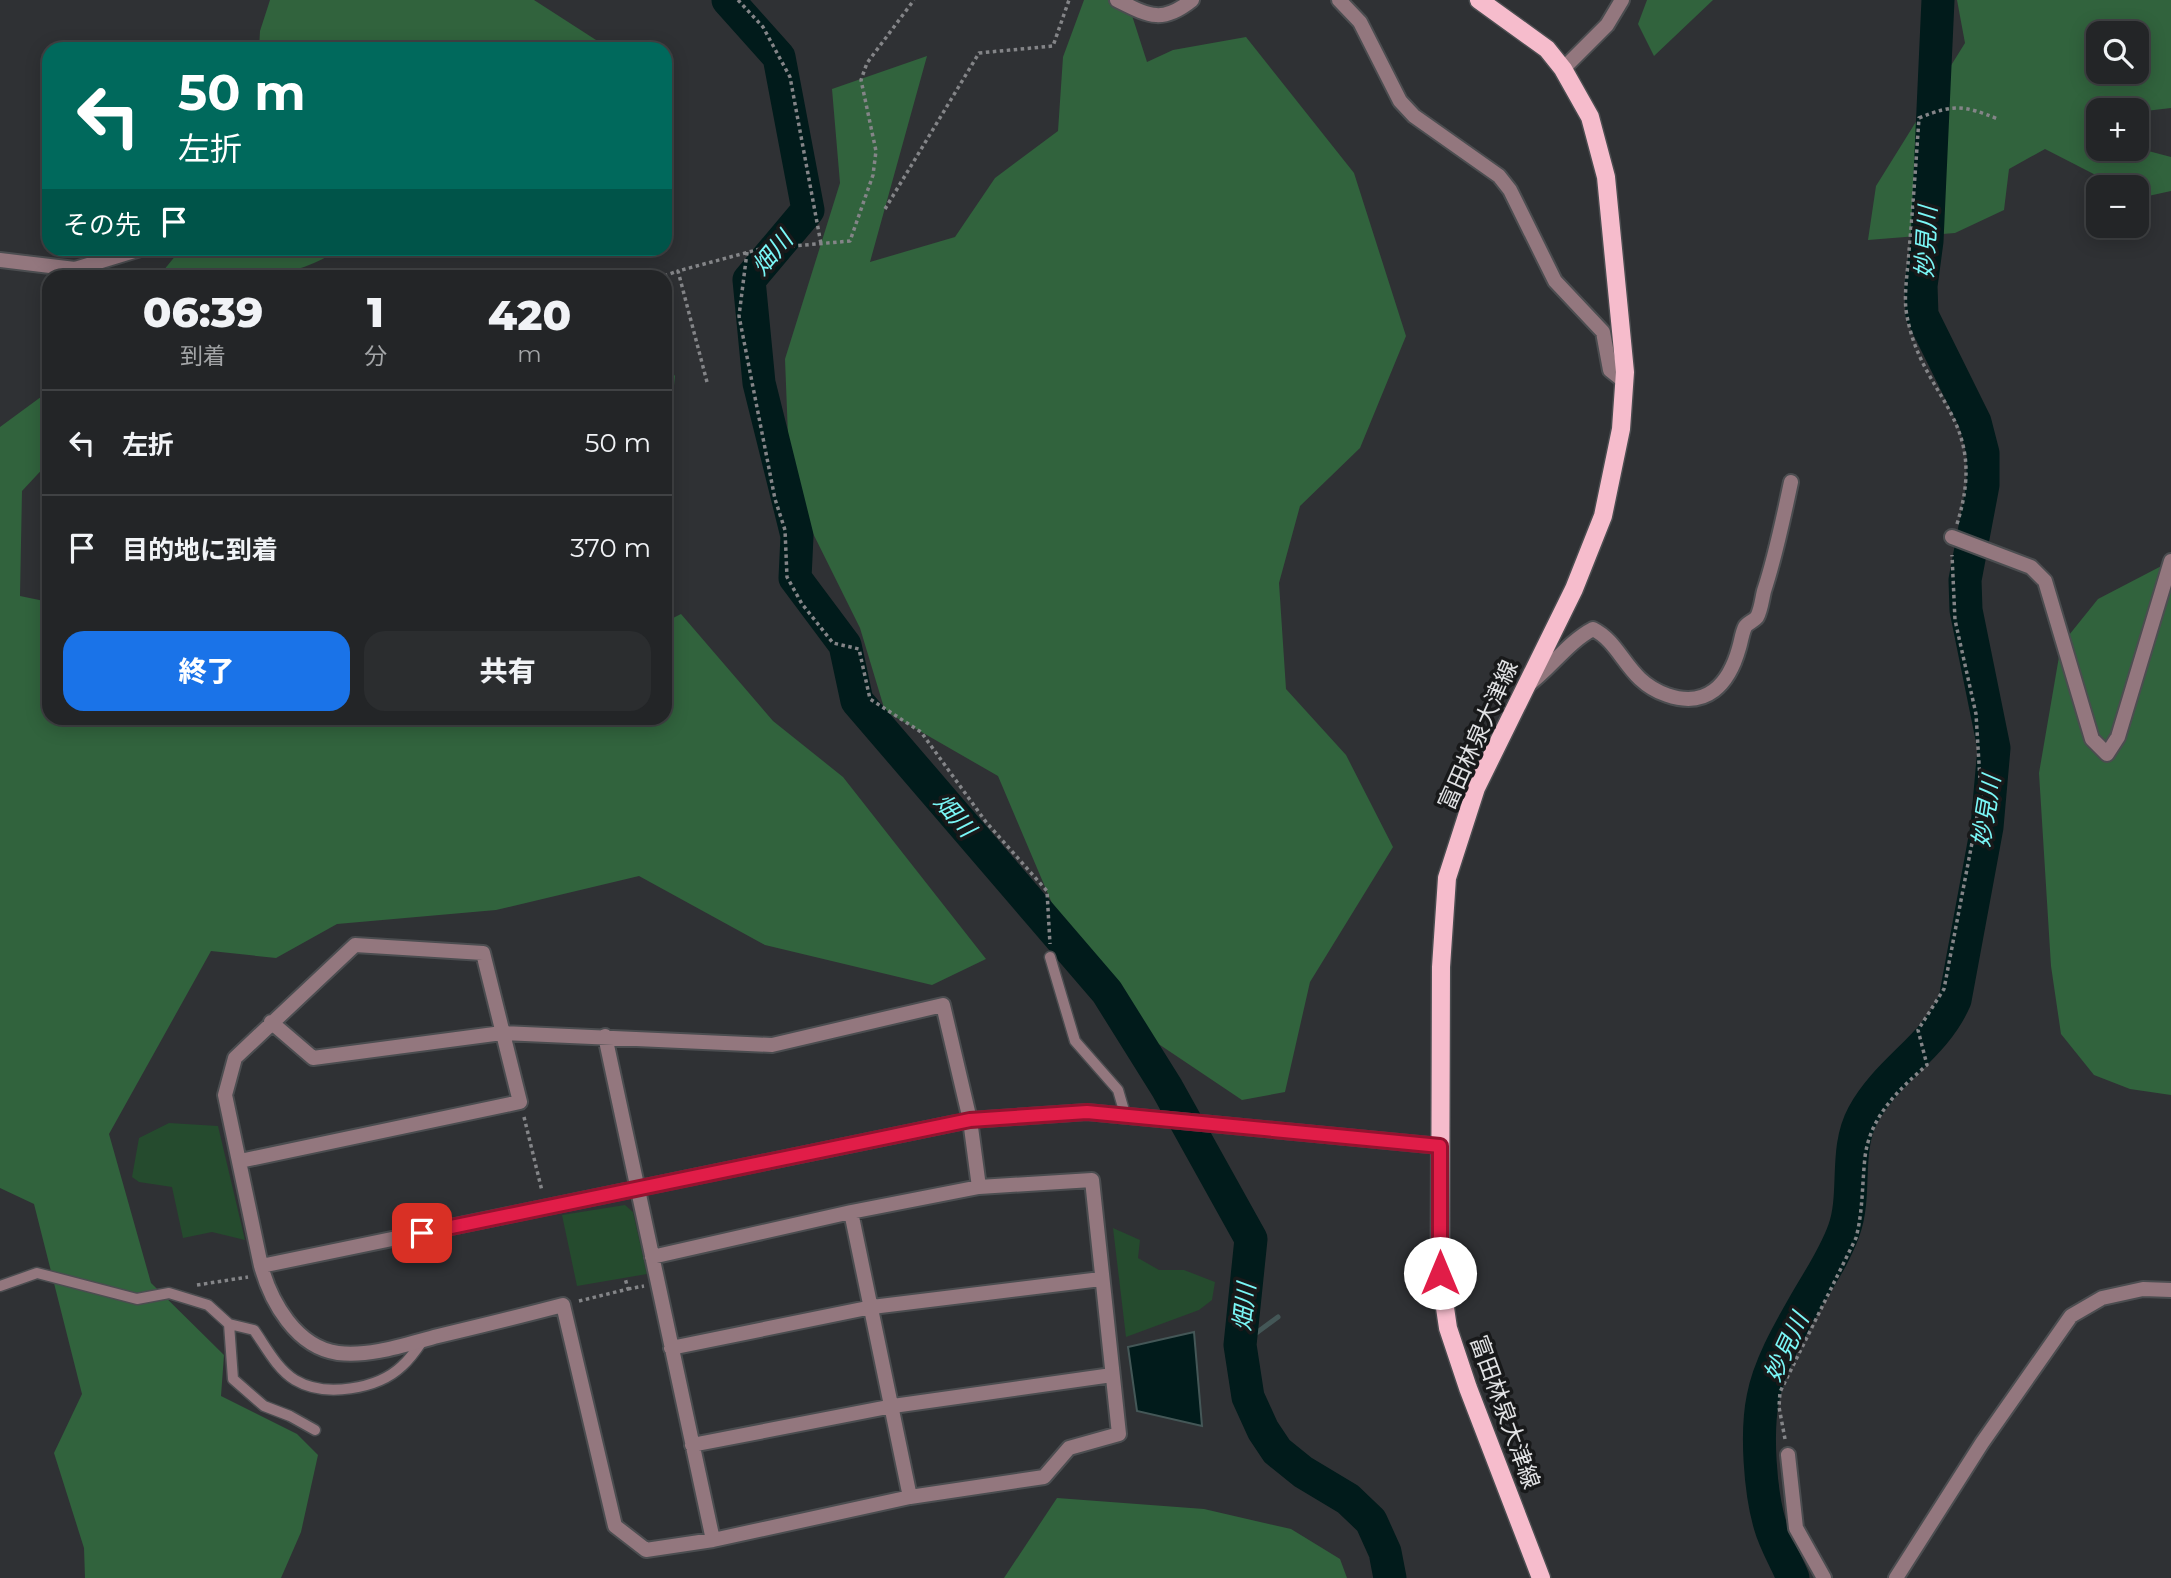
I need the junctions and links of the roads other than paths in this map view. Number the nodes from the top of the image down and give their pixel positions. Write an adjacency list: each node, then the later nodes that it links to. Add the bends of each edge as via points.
1 (1117, 0): 2 (street, via 1163,17)
2 (1192, 0)
3 (1339, 0): 10 (street, via 1360,22 1400,101 1414,116 1499,176 1510,190 1555,281 1596,321 1603,332 1610,370)
4 (1479, 0): 6 (main road, 富田林泉大津線, via 1547,49)
5 (1622, 0): 6 (street, via 1607,25)
6 (1563, 69): 10 (main road, 富田林泉大津線, via 1590,117 1606,177)
7 (118, 256): 9 (street)
8 (0, 260): 9 (street)
9 (75, 269)
10 (1625, 382): 14 (main road, 富田林泉大津線, via 1621,429 1603,516)
11 (1791, 482): 14 (street, via 1780,539 1756,617 1745,627 1723,686 1710,696 1690,699 1649,688 1632,674 1602,633 1593,629)
12 (1952, 537): 13 (street, via 2031,567 2045,581 2092,739 2107,754 2118,737)
13 (2171, 561)
14 (1527, 686): 21 (main road, 富田林泉大津線, via 1476,788 1447,878 1441,967)
15 (1050, 957): 19 (lane, via 1075,1041 1118,1090)
16 (271, 1022): 17 (street, via 313,1058); 17 (street, via 355,945 482,953); 22 (street, via 235,1058 225,1095)
17 (502, 1033): 18 (street); 22 (street, via 520,1102)
18 (605, 1036): 20 (street, via 772,1045 943,1004); 23 (street)
19 (1125, 1114): 20 (street); 21 (street)
20 (970, 1120): 23 (street); 24 (street)
21 (1440, 1146): 42 (main road, 富田林泉大津線, via 1440,1273 1448,1328)
22 (240, 1161): 27 (street)
23 (637, 1188): 26 (street); 27 (street)
24 (979, 1188): 25 (street); 28 (street, via 1092,1180)
25 (851, 1212): 26 (street); 31 (street)
26 (652, 1257): 34 (street)
27 (261, 1266): 33 (street, via 269,1293 296,1331 316,1345 338,1353 385,1350)
28 (1101, 1279): 31 (street); 35 (street)
29 (0, 1286): 32 (lane, via 37,1273 137,1300 169,1293 208,1305)
30 (2171, 1290): 44 (street, via 2143,1289 2102,1297 2071,1316)
31 (872, 1307): 34 (street); 36 (street)
32 (229, 1324): 33 (lane, via 254,1330 276,1362 296,1380 334,1391 381,1379 401,1367); 37 (lane, via 233,1379 264,1406)
33 (423, 1340): 41 (street, via 563,1305 615,1526 646,1550)
34 (671, 1348): 38 (street)
35 (1112, 1375): 36 (street); 40 (street, via 1119,1434 1069,1448 1044,1477)
36 (893, 1406): 38 (street); 40 (street)
37 (315, 1430)
38 (692, 1445): 41 (street)
39 (1788, 1455): 43 (street, via 1796,1528)
40 (910, 1497): 41 (street)
41 (713, 1541)
42 (1541, 1578)
43 (1824, 1578)
44 (1896, 1578)

